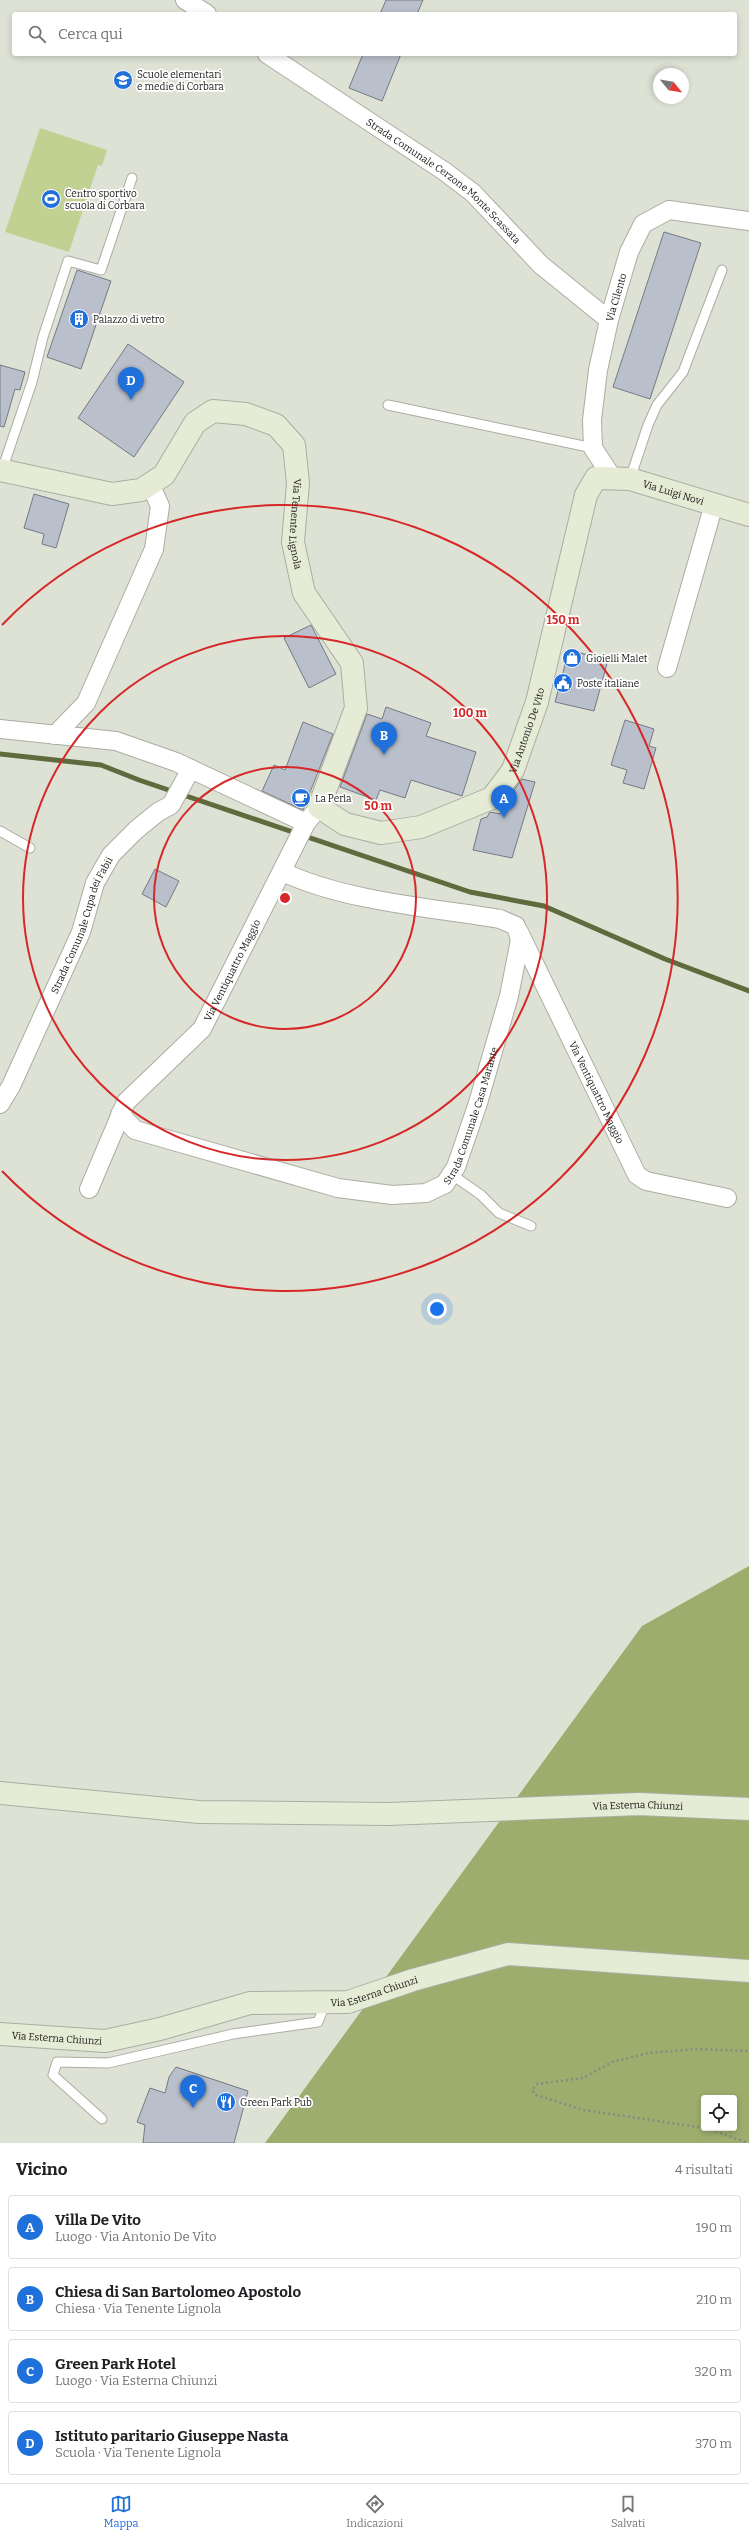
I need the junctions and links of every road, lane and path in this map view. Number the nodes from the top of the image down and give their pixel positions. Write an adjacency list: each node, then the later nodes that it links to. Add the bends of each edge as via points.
1 (185, 0): 2 (street)
2 (203, 12)
3 (270, 56): 7 (street, Strada Comunale Cerzone Monte Scassata, via 444,171 473,193 541,265)
4 (132, 178): 10 (lane, via 101,270 68,261 43,337 32,382)
5 (749, 221): 7 (street, Via Cilento, via 669,210 643,224 629,252)
6 (722, 270): 11 (lane, via 683,372 657,405 648,425)
7 (609, 320): 9 (street, Via Cilento, via 598,370 592,420)
8 (388, 405): 9 (lane)
9 (592, 448): 11 (street)
10 (1, 470): 12 (main road, Via Tenente Lignola, via 112,494 141,490)
11 (612, 478): 13 (main road, Via Luigi Novi); 19 (main road, Via Antonio De Vito, via 586,495 537,702 513,770 492,798 421,827 380,833)
12 (150, 484): 17 (street, via 160,506 154,549 86,703); 19 (main road, Via Tenente Lignola, via 164,475 195,423 213,411 246,414 276,425 294,445 298,483 293,542 304,593 352,663 356,708)
13 (714, 504): 14 (main road, Via Luigi Novi); 15 (street)
14 (749, 515)
15 (667, 668)
16 (0, 729): 17 (street)
17 (55, 735): 18 (street, via 116,741)
18 (192, 770): 19 (street); 24 (street, Strada Comunale Cupa dei Fabii, via 171,805 136,830 111,855 94,883 81,932 11,1086)
19 (313, 815): 22 (street, Via Ventiquattro Maggio)
20 (0, 831): 21 (lane)
21 (30, 848)
22 (283, 872): 23 (street, via 305,882 372,898 500,919); 25 (street, Via Ventiquattro Maggio, via 202,1029 126,1102)
23 (518, 933): 26 (street, Strada Comunale Casa Marante, via 509,996 456,1167); 28 (street, Via Ventiquattro Maggio, via 637,1175 646,1181)
24 (0, 1104)
25 (120, 1114): 26 (street, Strada Comunale Casa Marante, via 135,1130 338,1188 392,1195 426,1194 445,1184); 27 (street, Via Ventiquattro Maggio)
26 (451, 1174): 29 (lane, via 499,1213)
27 (89, 1189)
28 (727, 1198)
29 (531, 1226)
30 (0, 1793): 31 (main road, Via Esterna Chiunzi, via 199,1812 388,1814 639,1804)
31 (749, 1809)
32 (749, 1971): 33 (main road, Via Esterna Chiunzi, via 508,1954 413,1980 348,2002)
33 (326, 2002): 34 (main road, Via Esterna Chiunzi, via 250,2003 160,2029 105,2041); 36 (lane, via 318,2022 232,2034 108,2063 57,2062 53,2075)
34 (0, 2034)
35 (749, 2051): 37 (path, via 696,2049 649,2054 612,2062 583,2078 536,2084 532,2090 536,2095 584,2110)
36 (102, 2119)
37 (701, 2127)
38 (714, 2131): 39 (path)
39 (748, 2143)

